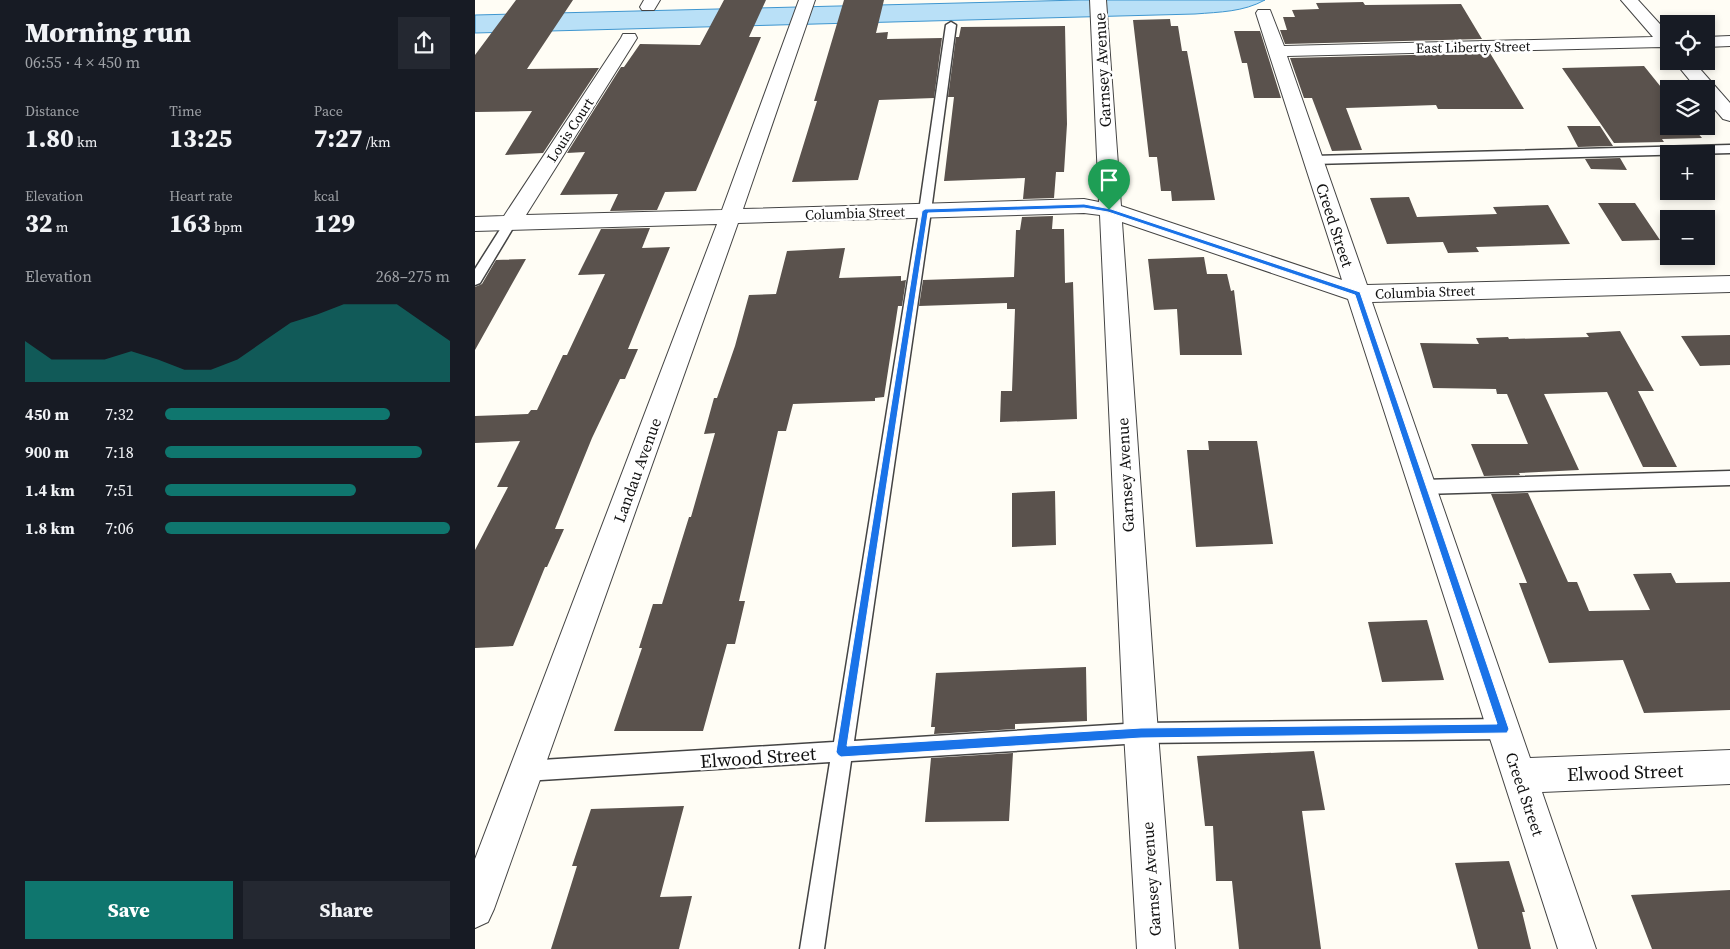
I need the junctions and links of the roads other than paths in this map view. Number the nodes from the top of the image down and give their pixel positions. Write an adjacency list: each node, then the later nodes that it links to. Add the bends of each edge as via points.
1 (1629, 0): 6 (street)
2 (806, 2): 18 (street, Landau Avenue)
3 (1098, 10): 16 (street, Garnsey Avenue)
4 (1264, 13): 11 (street, Creed Street)
5 (951, 25): 17 (lane)
6 (1660, 34)
7 (629, 38): 19 (street, Louis Court)
8 (1730, 41): 9 (street)
9 (1715, 42)
10 (1660, 43): 11 (street, East Liberty Street)
11 (1277, 51): 15 (street, Creed Street)
12 (1691, 70): 13 (street)
13 (1730, 115)
14 (1730, 149): 15 (lane)
15 (1313, 160): 23 (street, Creed Street)
16 (1109, 210): 17 (street, Columbia Street, via 1084,206); 23 (street, Columbia Street); 27 (street, Garnsey Avenue)
17 (925, 211): 18 (street, Columbia Street); 28 (lane)
18 (730, 217): 19 (street, Columbia Street); 30 (street, Landau Avenue)
19 (510, 223): 20 (street, Columbia Street); 21 (lane)
20 (475, 224)
21 (475, 280)
22 (1730, 284): 23 (street, Columbia Street)
23 (1358, 294): 25 (street, Creed Street)
24 (1730, 478): 25 (lane)
25 (1423, 487): 26 (street, Creed Street)
26 (1504, 729): 27 (lane, Elwood Street); 31 (street, Creed Street)
27 (1141, 733): 28 (lane, Elwood Street); 35 (street, Garnsey Avenue)
28 (841, 752): 30 (lane, Elwood Street); 34 (lane)
29 (1730, 767): 31 (street, Elwood Street)
30 (525, 771): 32 (street, Landau Avenue)
31 (1519, 776): 36 (street, Creed Street)
32 (485, 854): 33 (street, Landau Avenue)
33 (475, 909)
34 (812, 949)
35 (1156, 949)
36 (1577, 949)

